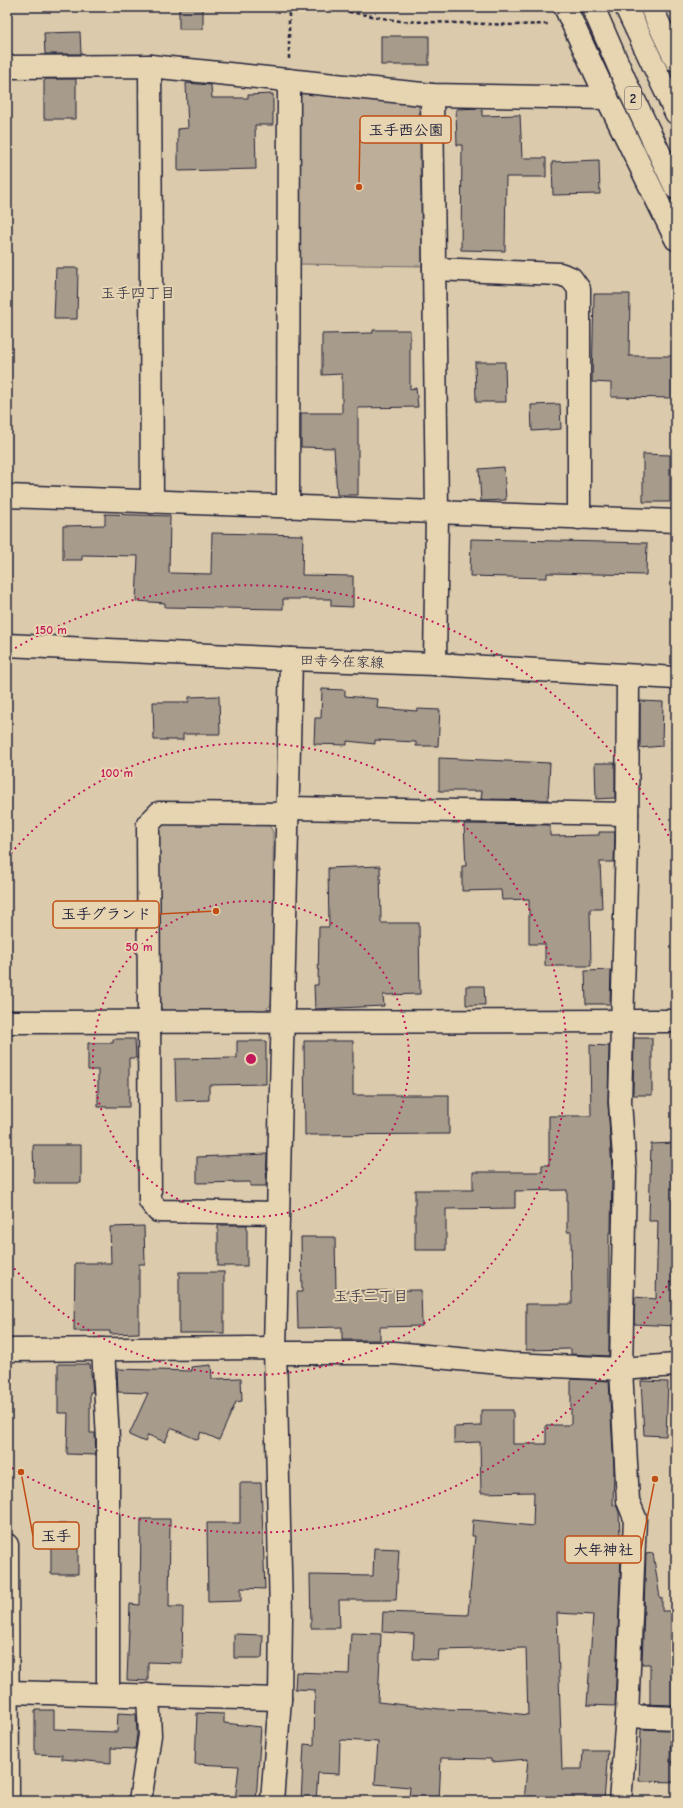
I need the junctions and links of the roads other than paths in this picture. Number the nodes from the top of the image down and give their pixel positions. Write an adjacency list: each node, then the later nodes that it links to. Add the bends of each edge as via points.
1 (593, 7): 12 (main road, 2)
2 (626, 7): 11 (main road, 2)
3 (568, 15): 10 (main road)
4 (655, 16): 5 (main road)
5 (676, 60)
6 (150, 66): 7 (main road); 8 (main road); 16 (main road)
7 (7, 68)
8 (289, 80): 9 (main road); 17 (main road)
9 (432, 95): 10 (main road); 14 (main road)
10 (607, 98): 13 (main road)
11 (676, 113)
12 (676, 188)
13 (676, 239)
14 (434, 269): 18 (main road); 19 (main road, via 560,274 571,278 579,289)
15 (7, 496): 16 (main road)
16 (152, 502): 17 (main road)
17 (288, 507): 18 (main road)
18 (437, 513): 19 (main road); 23 (main road)
19 (579, 518): 20 (main road)
20 (676, 521)
21 (7, 645): 22 (main road, 田寺今在家線)
22 (291, 659): 23 (main road, 田寺今在家線); 26 (main road)
23 (435, 664): 24 (main road, 田寺今在家線)
24 (628, 676): 25 (main road, 田寺今在家線); 27 (main road)
25 (676, 678)
26 (288, 811): 27 (main road); 31 (main road, via 159,813 148,824); 32 (main road)
27 (627, 814): 28 (main road)
28 (624, 1020): 29 (main road); 32 (main road); 38 (main road, via 620,1102 625,1171)
29 (676, 1021)
30 (7, 1022): 31 (main road)
31 (149, 1022): 32 (main road); 33 (main road, via 150,1201 158,1211)
32 (283, 1022): 33 (main road)
33 (278, 1213): 34 (main road)
34 (275, 1348): 35 (main road); 38 (main road, via 283,1353 394,1353 511,1364); 43 (main road, via 281,1615)
35 (103, 1349): 36 (main road); 41 (main road, via 108,1439)
36 (7, 1350)
37 (676, 1365): 38 (main road)
38 (621, 1369): 44 (main road, via 628,1501 634,1518)
39 (7, 1545): 40 (main road)
40 (8, 1692): 41 (main road); 46 (main road)
41 (108, 1694): 42 (main road)
42 (148, 1695): 43 (main road); 47 (main road, via 150,1735)
43 (280, 1699): 48 (main road)
44 (627, 1716): 45 (main road); 49 (main road)
45 (676, 1718)
46 (8, 1801)
47 (140, 1801)
48 (272, 1801)
49 (620, 1801)

